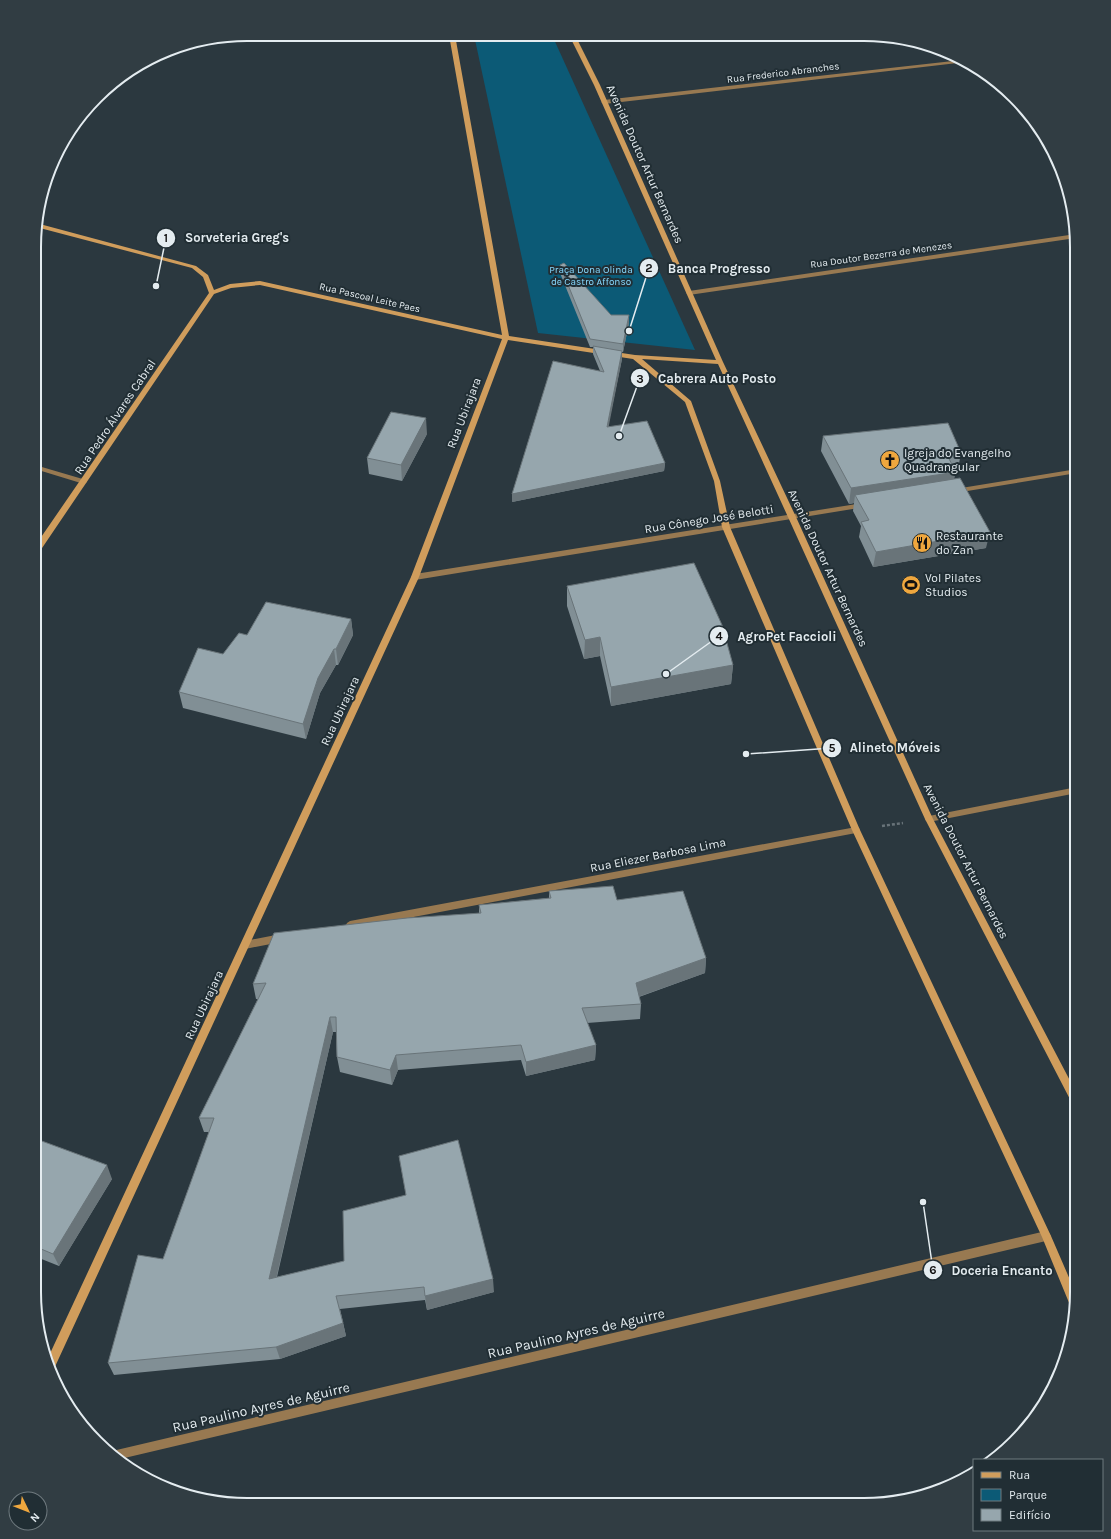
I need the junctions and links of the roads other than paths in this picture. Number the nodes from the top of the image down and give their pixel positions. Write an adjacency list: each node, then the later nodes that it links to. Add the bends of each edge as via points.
1 (453, 41): 9 (main road)
2 (575, 41): 4 (main road, Avenida Doutor Artur Bernardes)
3 (955, 62): 4 (street, Rua Frederico Abranches)
4 (604, 102): 8 (main road, Avenida Doutor Artur Bernardes)
5 (42, 227): 7 (main road, via 194,266 206,276)
6 (1070, 237): 8 (street, Rua Doutor Bezerra de Menezes)
7 (212, 293): 9 (main road, Rua Pascoal Leite Paes, via 230,286 260,282); 14 (main road, Rua Pedro Álvares Cabral)
8 (688, 293): 11 (main road, Avenida Doutor Artur Bernardes)
9 (506, 338): 10 (main road, Rua Pascoal Leite Paes); 20 (main road, Rua Ubirajara)
10 (635, 357): 11 (main road, Rua Pascoal Leite Paes); 18 (main road, via 688,401 717,481)
11 (720, 362): 17 (main road, Avenida Doutor Artur Bernardes)
12 (41, 469): 14 (street)
13 (1070, 472): 15 (street)
14 (84, 482): 19 (main road, Rua Pedro Álvares Cabral)
15 (946, 492)
16 (868, 505): 17 (street, Rua Cônego José Belotti)
17 (792, 517): 18 (street, Rua Cônego José Belotti); 22 (main road, Avenida Doutor Artur Bernardes)
18 (726, 527): 20 (street, Rua Cônego José Belotti); 23 (main road)
19 (41, 543)
20 (415, 577): 26 (main road, Rua Ubirajara)
21 (1070, 791): 22 (street)
22 (929, 819): 27 (main road, Avenida Doutor Artur Bernardes)
23 (856, 830): 24 (street, Rua Eliezer Barbosa Lima); 28 (main road)
24 (344, 926)
25 (290, 936): 26 (street)
26 (245, 945): 30 (main road, Rua Ubirajara)
27 (1070, 1091)
28 (1046, 1236): 29 (main road); 31 (street, Rua Paulino Ayres de Aguirre)
29 (1070, 1293)
30 (53, 1361)
31 (121, 1454)

